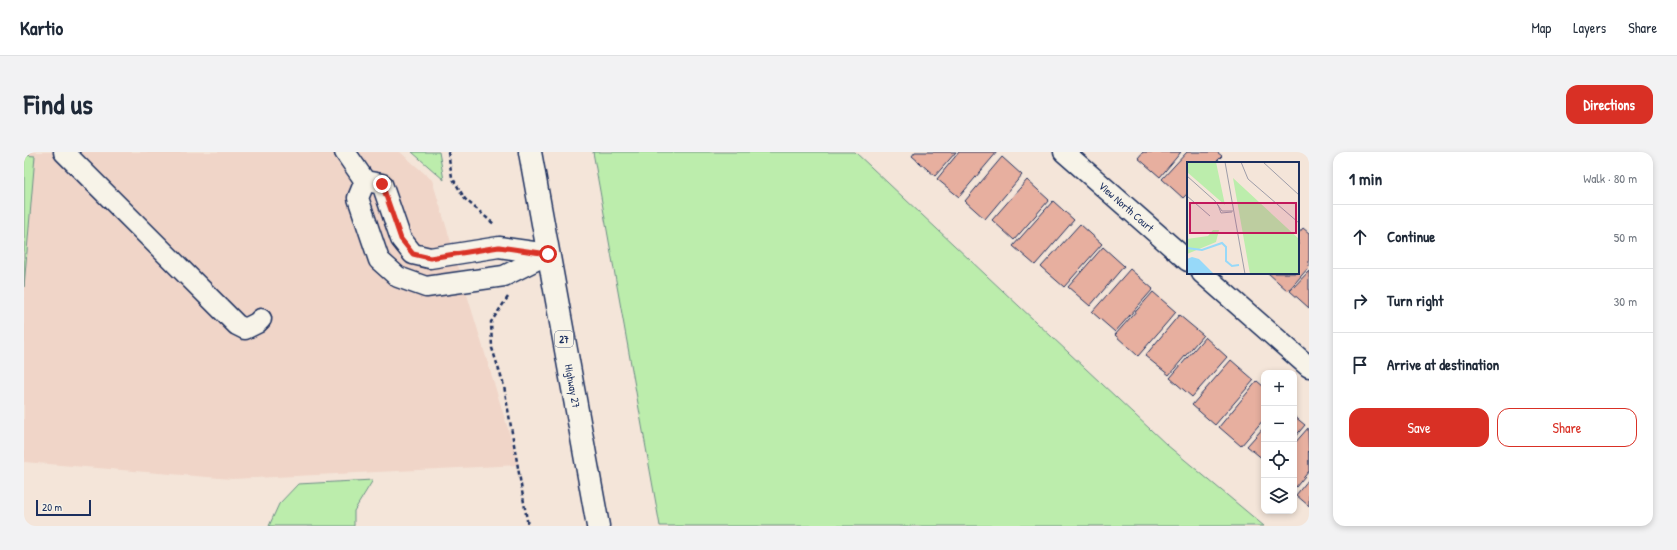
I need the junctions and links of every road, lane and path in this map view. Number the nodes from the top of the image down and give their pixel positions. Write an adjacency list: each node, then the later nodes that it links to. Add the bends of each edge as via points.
1 (64, 152): 12 (street, via 237,325 245,329)
2 (345, 152): 6 (street)
3 (448, 152): 7 (path, via 452,177 464,199)
4 (530, 152): 8 (main road, Highway 27 / 27)
5 (1064, 152): 9 (street, View North Court)
6 (365, 181): 8 (street, via 382,184 401,239 413,254 430,258 499,247); 8 (street, via 358,198 379,260 398,277 426,287 504,276)
7 (495, 226)
8 (548, 254): 15 (main road, Highway 27 / 27)
9 (1187, 260)
10 (1203, 274): 13 (street)
11 (508, 297): 14 (path, via 491,322 492,348 504,386)
12 (261, 319)
13 (1309, 367)
14 (528, 526)
15 (598, 526)

